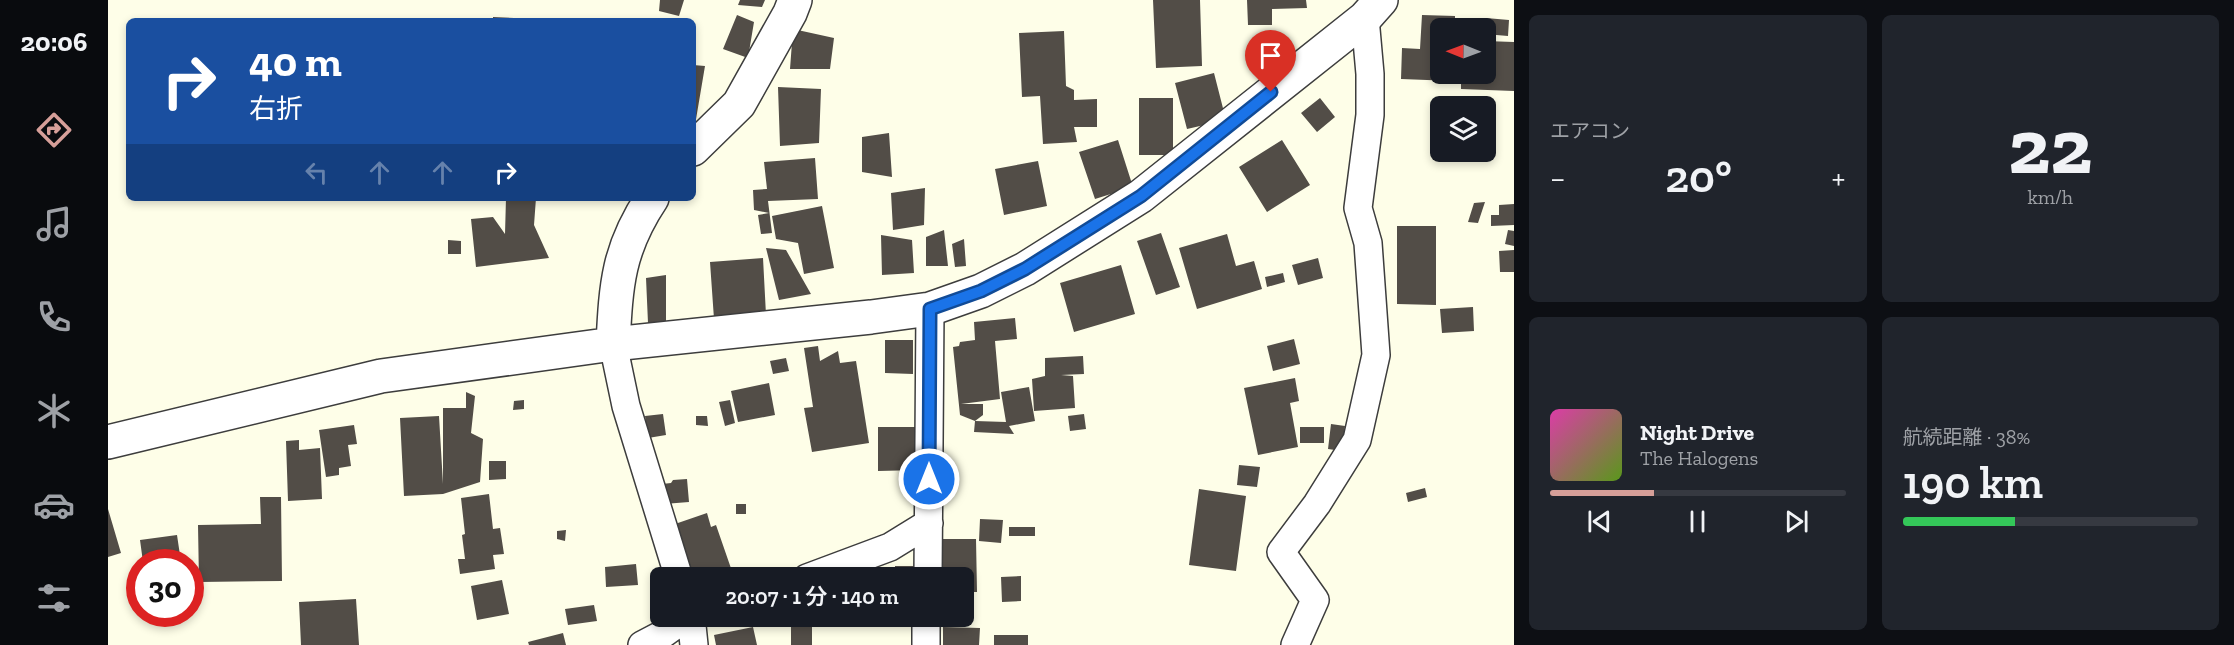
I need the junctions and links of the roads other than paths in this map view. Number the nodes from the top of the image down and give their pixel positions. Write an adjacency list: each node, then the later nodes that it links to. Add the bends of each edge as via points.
1 (795, 0): 3 (street, via 739,104)
2 (1373, 9): 5 (street, via 1141,196 1025,269 981,291); 18 (street, via 1370,115 1358,208 1368,243 1376,355 1357,440 1281,552 1315,600)
3 (696, 145)
4 (650, 201): 6 (street, via 628,239 619,269)
5 (930, 309): 6 (street); 8 (street)
6 (613, 344): 7 (street, via 381,376); 9 (street, via 626,406)
7 (108, 442)
8 (929, 523): 10 (street, via 890,547); 11 (street)
9 (676, 567)
10 (836, 567)
11 (928, 567)
12 (673, 627): 15 (street)
13 (691, 627): 16 (street)
14 (926, 627): 17 (street)
15 (642, 645)
16 (694, 645)
17 (926, 645)
18 (1295, 645)

